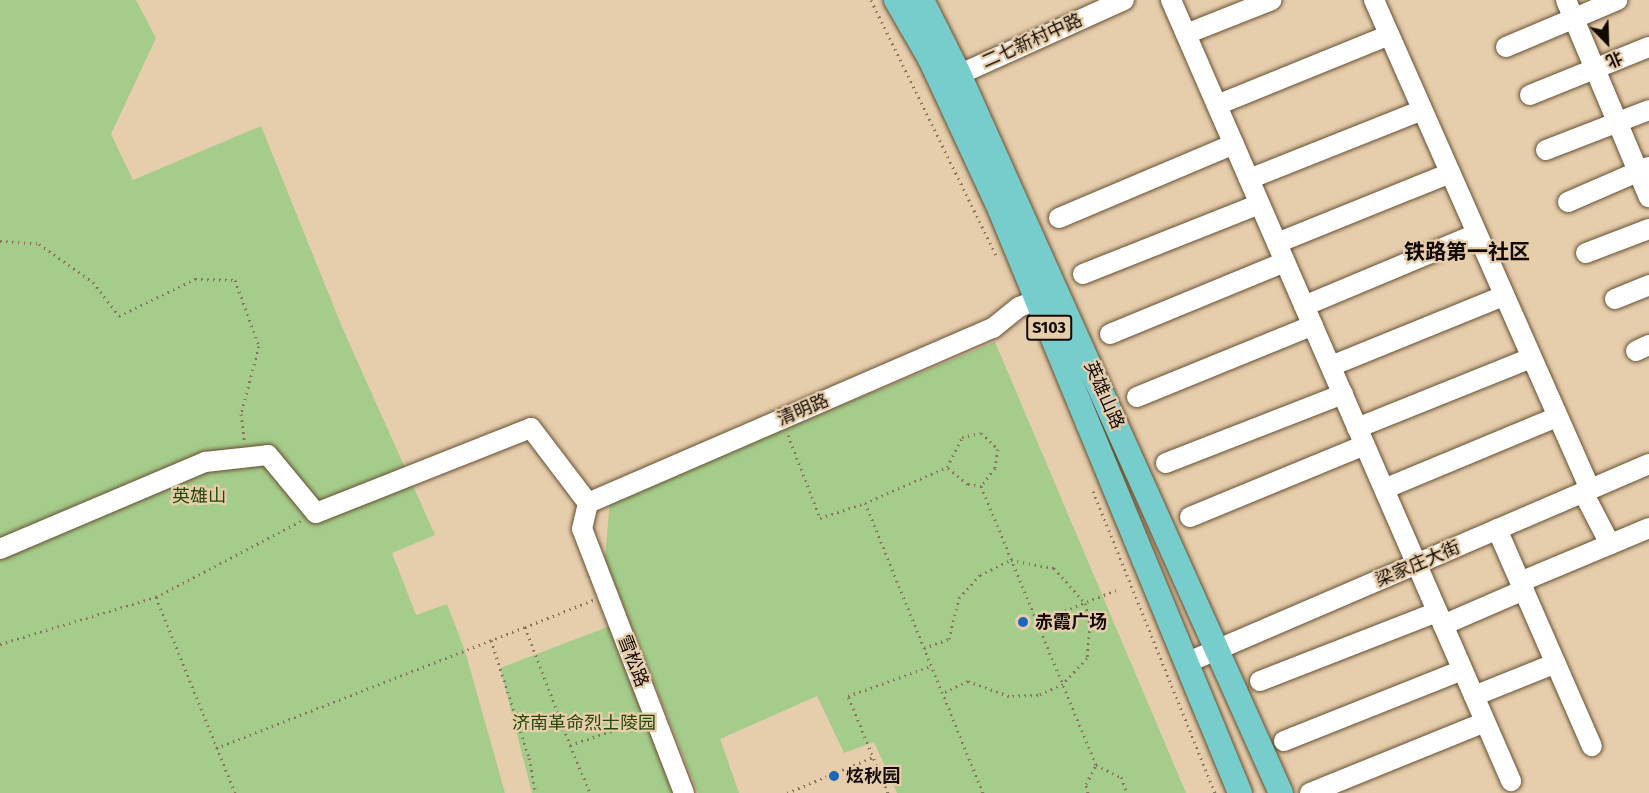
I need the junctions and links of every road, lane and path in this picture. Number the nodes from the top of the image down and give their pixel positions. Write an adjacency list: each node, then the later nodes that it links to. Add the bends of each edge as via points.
1 (871, 0): 37 (path)
2 (897, 0): 16 (main road, 英雄山路 / S103)
3 (922, 0): 16 (main road, 英雄山路 / S103)
4 (1124, 0): 9 (street, 二七新村中路)
5 (1171, 0): 11 (street)
6 (1272, 0): 11 (street)
7 (1374, 0): 12 (street)
8 (1617, 0): 10 (street)
9 (1092, 7): 16 (street, 二七新村中路)
10 (1570, 9): 13 (street); 15 (street)
11 (1186, 34): 18 (street)
12 (1389, 35): 18 (street); 19 (street)
13 (1506, 46)
14 (1649, 47): 15 (street)
15 (1595, 69): 17 (street); 21 (street)
16 (950, 78): 42 (main road, 英雄山路 / S103); 82 (main road, 英雄山路 / S103)
17 (1530, 95)
18 (1217, 105): 22 (street)
19 (1422, 110): 25 (street); 26 (street)
20 (1649, 110): 21 (street)
21 (1617, 122): 23 (street); 24 (street)
22 (1234, 144): 26 (street); 30 (street)
23 (1546, 150)
24 (1644, 169): 27 (street); 28 (street)
25 (1450, 173): 32 (street); 34 (street)
26 (1249, 179): 29 (street)
27 (1649, 197)
28 (1568, 202)
29 (1260, 204): 34 (street); 38 (street)
30 (1059, 218)
31 (1649, 229): 35 (street)
32 (1476, 234): 40 (street); 43 (street)
33 (0, 241): 53 (path, via 39,244 93,282 119,316 195,279 236,280 259,346 241,414)
34 (1277, 243): 36 (street)
35 (1586, 253)
36 (1285, 262): 43 (street); 45 (street)
37 (1002, 268)
38 (1083, 274)
39 (1649, 285): 41 (street)
40 (1503, 296): 46 (street); 47 (street)
41 (1615, 299)
42 (1037, 300): 51 (street, 清明路, via 993,328); 83 (main road, 英雄山路 / S103)
43 (1305, 306): 44 (street)
44 (1313, 325): 47 (street); 49 (street)
45 (1110, 334)
46 (1531, 358): 50 (street); 52 (street)
47 (1331, 366): 48 (street)
48 (1343, 394): 52 (street); 54 (street)
49 (1137, 397)
50 (1557, 417): 59 (street); 60 (street)
51 (782, 419): 61 (street, 清明路); 62 (path, via 820,518)
52 (1361, 436): 59 (street); 64 (street)
53 (246, 457): 63 (street, via 268,455); 68 (street, via 206,462)
54 (1166, 463)
55 (1649, 464): 60 (street, 梁家庄大街)
56 (947, 467): 58 (path, via 962,481); 58 (path, via 962,437 981,433 998,449 995,468); 62 (path)
57 (1090, 484): 109 (path)
58 (981, 486): 69 (path)
59 (1384, 489): 70 (street)
60 (1586, 491): 66 (street, 梁家庄大街); 67 (street)
61 (588, 503): 63 (street, via 531,428); 73 (street, 雪松路, via 582,529)
62 (865, 503): 81 (path)
63 (316, 513): 74 (path)
64 (1190, 517)
65 (1649, 528): 67 (street)
66 (1497, 529): 70 (street, 梁家庄大街); 71 (street)
67 (1610, 544): 71 (street)
68 (0, 549)
69 (1011, 560): 75 (path, via 1054,568); 77 (path); 81 (path, via 980,575 959,598 949,639)
70 (1417, 564): 76 (street); 82 (street, 梁家庄大街)
71 (1522, 586): 76 (street); 84 (street)
72 (1116, 590): 75 (path)
73 (610, 593): 78 (path); 91 (street, 雪松路)
74 (156, 597): 80 (path); 96 (path)
75 (1085, 603): 77 (path); 88 (path, via 1090,626 1087,658)
76 (1440, 618): 86 (street); 87 (street)
77 (1037, 622): 88 (path)
78 (525, 627): 79 (path); 94 (path)
79 (491, 640): 96 (path); 101 (path, via 529,758)
80 (0, 644)
81 (924, 648): 85 (path)
82 (1219, 649): 83 (street, 梁家庄大街); 111 (main road, 英雄山路 / S103)
83 (1186, 663): 110 (main road, 英雄山路 / S103)
84 (1556, 663): 90 (street); 95 (street)
85 (931, 666): 89 (path); 97 (path, via 848,696)
86 (1462, 670): 90 (street); 93 (street)
87 (1260, 681)
88 (1063, 684): 89 (path, via 1038,695 1009,696 968,681); 98 (path)
89 (942, 693): 106 (path)
90 (1474, 696): 92 (street)
91 (654, 716): 94 (path); 103 (street, 雪松路)
92 (1485, 722): 99 (street); 112 (street)
93 (1284, 741)
94 (570, 745): 102 (path)
95 (1592, 746)
96 (216, 748): 100 (path)
97 (873, 757): 104 (path); 105 (path)
98 (1096, 765): 107 (path, via 1086,784); 108 (path, via 1121,777)
99 (1511, 781)
100 (235, 793)
101 (536, 793)
102 (590, 793)
103 (684, 793)
104 (787, 793)
105 (888, 793)
106 (983, 793)
107 (1088, 793)
108 (1127, 793)
109 (1215, 793)
110 (1240, 793)
111 (1281, 793)
112 (1310, 793)

